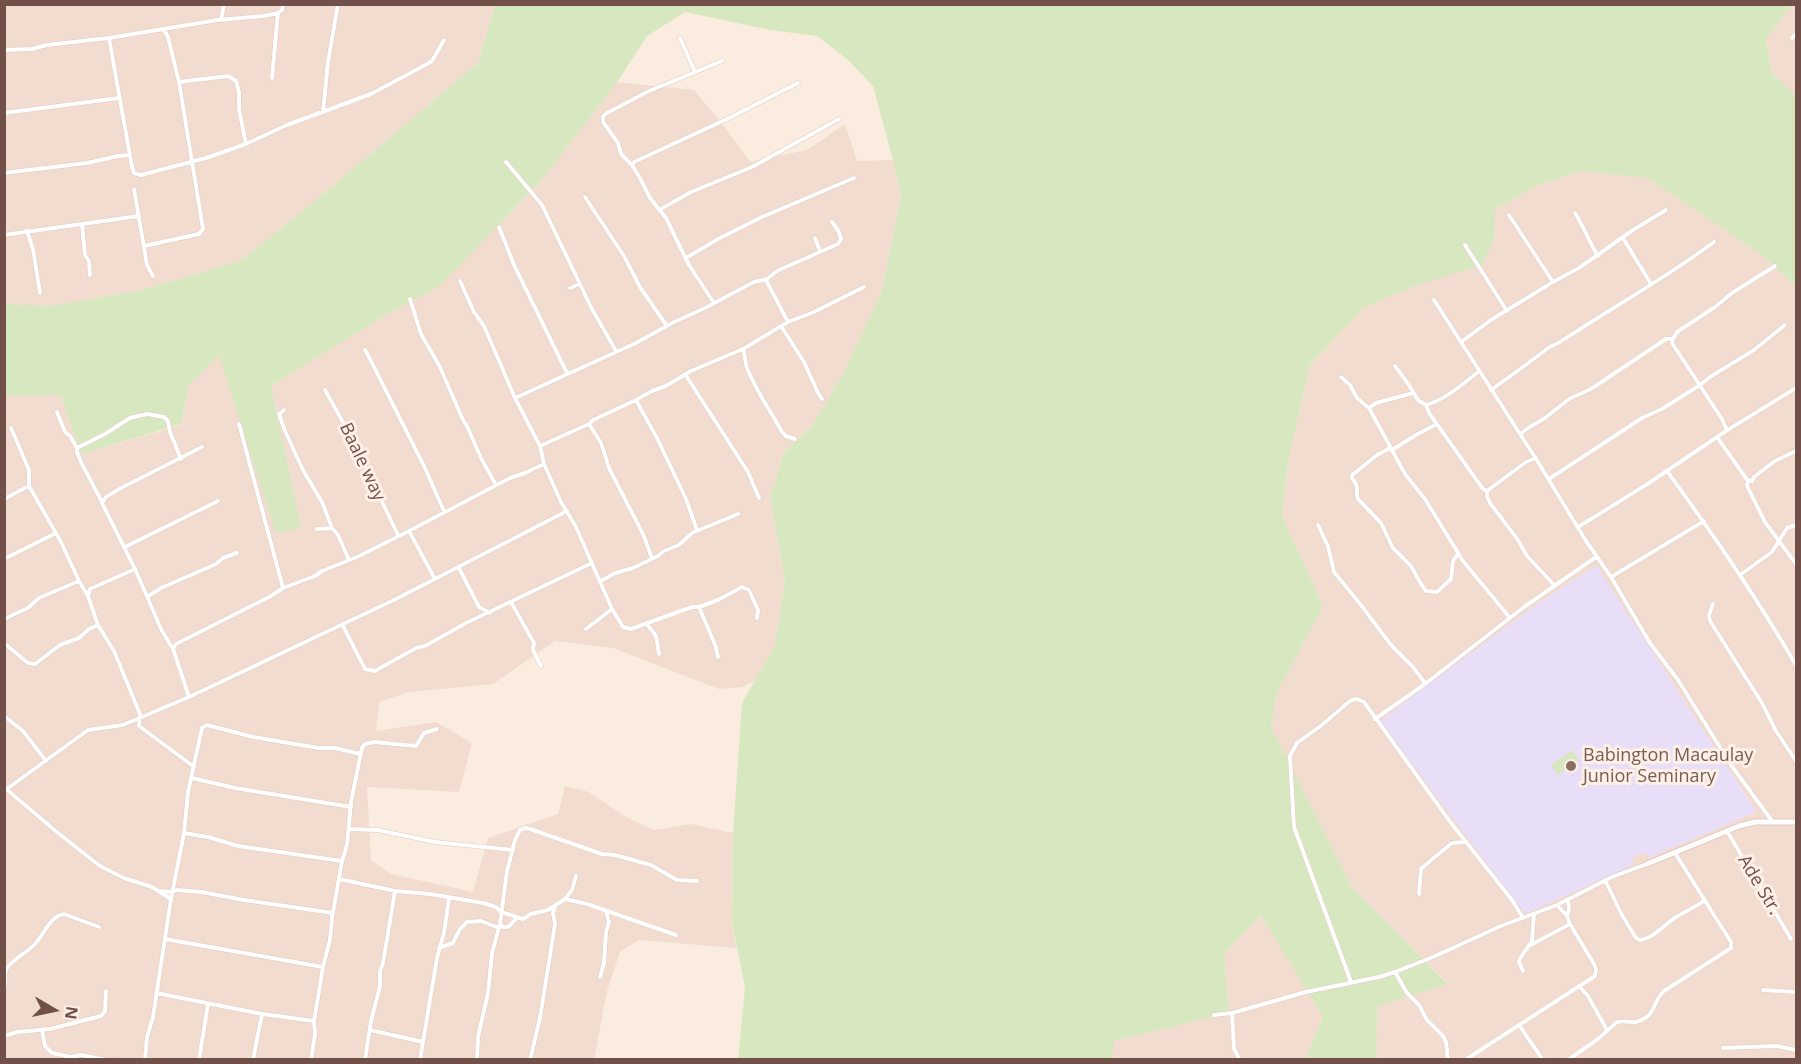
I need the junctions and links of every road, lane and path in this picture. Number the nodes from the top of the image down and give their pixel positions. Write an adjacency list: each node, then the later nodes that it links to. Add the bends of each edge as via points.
1 (224, 4): 5 (street)
2 (283, 4): 4 (street)
3 (338, 4): 19 (street)
4 (278, 13): 5 (street); 15 (street)
5 (222, 20): 6 (street)
6 (164, 30): 8 (street); 16 (street)
7 (1797, 34): 10 (street)
8 (109, 38): 12 (street); 18 (street)
9 (680, 38): 14 (street)
10 (1792, 39)
11 (444, 40): 19 (street, via 429,63 371,94)
12 (4, 50)
13 (722, 61): 14 (street)
14 (695, 72): 26 (street, via 603,116 621,154)
15 (272, 78)
16 (179, 82): 22 (street, via 228,76 237,81); 24 (street)
17 (798, 83): 26 (street)
18 (119, 98): 20 (street); 23 (street)
19 (323, 112): 22 (street)
20 (4, 113)
21 (839, 119): 31 (street, via 752,167)
22 (246, 144): 24 (street)
23 (130, 155): 24 (street, via 137,175); 27 (street)
24 (193, 162): 45 (street, via 203,229 199,234)
25 (506, 162): 55 (street, via 542,205)
26 (632, 165): 31 (street)
27 (4, 173)
28 (854, 178): 48 (street, via 731,233)
29 (134, 189): 35 (street)
30 (585, 197): 66 (street)
31 (659, 210): 48 (street)
32 (1666, 210): 42 (street)
33 (1575, 213): 47 (street)
34 (1509, 215): 54 (street)
35 (139, 216): 37 (street); 45 (street)
36 (832, 222): 46 (street, via 840,241)
37 (82, 224): 39 (street); 50 (street)
38 (499, 227): 75 (street)
39 (27, 231): 40 (street); 59 (street)
40 (4, 235)
41 (815, 238): 46 (street)
42 (1623, 238): 47 (street); 56 (street)
43 (1714, 242): 56 (street)
44 (1466, 245): 63 (street)
45 (144, 246): 51 (street)
46 (820, 251): 52 (street)
47 (1598, 256): 54 (street)
48 (686, 258): 62 (street)
49 (1775, 266): 68 (street, via 1677,332)
50 (90, 275)
51 (153, 276)
52 (766, 280): 62 (street, via 754,282); 64 (street)
53 (460, 281): 83 (street)
54 (1553, 282): 63 (street)
55 (580, 284): 58 (street); 72 (street)
56 (1651, 284): 81 (street, via 1548,348)
57 (864, 287): 64 (street)
58 (570, 288)
59 (40, 293)
60 (410, 299): 109 (street, via 421,334)
61 (1434, 300): 69 (street)
62 (714, 303): 66 (street)
63 (1507, 311): 69 (street)
64 (788, 322): 67 (street)
65 (1785, 325): 78 (street)
66 (667, 326): 72 (street)
67 (781, 326): 70 (street); 84 (street)
68 (1673, 339): 78 (street); 95 (street, via 1659,343)
69 (1461, 342): 74 (street)
70 (742, 349): 76 (street); 97 (street, via 751,376 782,432)
71 (364, 350): 116 (street)
72 (616, 351): 75 (street)
73 (1395, 366): 82 (street)
74 (1479, 372): 81 (street); 86 (street)
75 (567, 374): 83 (street)
76 (686, 374): 85 (street); 112 (street)
77 (1341, 377): 87 (street)
78 (1700, 386): 94 (street); 107 (street, via 1642,418)
79 (1797, 388): 94 (street)
80 (325, 390): 128 (street, Baale way)
81 (1491, 390): 95 (street)
82 (1413, 393): 86 (street); 87 (street)
83 (515, 398): 98 (street)
84 (822, 399)
85 (636, 400): 91 (street); 125 (street, via 686,499)
86 (1426, 405): 92 (street)
87 (1369, 408): 101 (street)
88 (284, 410): 123 (street, via 279,414 285,431)
89 (57, 412): 100 (street)
90 (239, 424): 148 (street)
91 (589, 424): 98 (street); 134 (street)
92 (1437, 424): 101 (street); 111 (street)
93 (11, 428): 110 (street, via 29,470)
94 (1726, 431): 96 (street)
95 (1520, 434): 103 (street)
96 (1717, 437): 106 (street); 108 (street)
97 (795, 439)
98 (540, 446): 105 (street)
99 (202, 447): 104 (street)
100 (77, 448): 104 (street, via 130,418 147,414 168,421); 115 (street)
101 (1391, 449): 132 (street); 132 (street, via 1352,475 1358,499 1381,523 1393,548 1411,566 1426,591 1437,592 1451,579)
102 (1797, 451): 108 (street)
103 (1536, 458): 107 (street); 111 (street)
104 (181, 459): 115 (street, via 121,488)
105 (544, 464): 109 (street); 117 (street)
106 (1667, 471): 119 (street); 122 (street)
107 (1549, 479): 122 (street)
108 (1748, 481): 129 (street, via 1766,522)
109 (496, 485): 116 (street)
110 (29, 486): 113 (street); 127 (street)
111 (1487, 491): 147 (street, via 1527,556)
112 (759, 498)
113 (4, 499)
114 (218, 501): 130 (street)
115 (102, 503): 130 (street)
116 (444, 511): 126 (street)
117 (567, 511): 137 (street); 139 (street)
118 (738, 514): 125 (street)
119 (1704, 521): 141 (street); 142 (street)
120 (1318, 525): 174 (street, via 1334,572)
121 (1797, 525): 129 (street, via 1787,528)
122 (1578, 527): 133 (street)
123 (333, 528): 124 (street); 136 (street)
124 (317, 529)
125 (697, 530): 134 (street, via 679,545)
126 (410, 531): 128 (street); 143 (street)
127 (56, 533): 135 (street); 144 (street)
128 (398, 535): 136 (street)
129 (1779, 538): 138 (street); 141 (street, via 1765,558)
130 (125, 548): 140 (street)
131 (237, 554): 151 (street)
132 (1458, 554): 160 (street)
133 (1596, 557): 142 (street); 147 (street)
134 (652, 558): 145 (street)
135 (4, 559)
136 (349, 560): 148 (street)
137 (592, 563): 145 (street); 152 (street)
138 (1797, 564)
139 (459, 568): 143 (street); 154 (street)
140 (135, 569): 149 (street); 151 (street)
141 (1740, 575): 172 (street)
142 (1611, 576): 187 (street, via 1650,643)
143 (435, 579): 163 (street)
144 (79, 581): 146 (street); 161 (street)
145 (600, 581): 156 (street)
146 (82, 586): 149 (street); 150 (street)
147 (1555, 586): 160 (street)
148 (283, 588): 168 (street)
149 (90, 590): 150 (street)
150 (88, 596): 164 (street)
151 (147, 597): 167 (street)
152 (511, 602): 157 (street); 173 (street, via 534,643)
153 (1713, 604): 182 (street, via 1710,621)
154 (478, 607): 157 (street); 158 (street)
155 (699, 607): 159 (street, via 745,587 757,607); 162 (street); 171 (street)
156 (612, 609): 162 (street, via 625,628); 165 (street)
157 (490, 613): 158 (street)
158 (478, 618): 163 (street, via 375,671 365,669)
159 (757, 618)
160 (1510, 618): 174 (street)
161 (4, 619)
162 (646, 623): 170 (street, via 656,636)
163 (342, 624): 175 (street)
164 (98, 625): 166 (street, via 35,664 28,663); 177 (street, via 114,651)
165 (586, 629)
166 (4, 643)
167 (170, 643): 168 (street); 169 (street)
168 (176, 644): 169 (street)
169 (173, 649): 175 (street)
170 (659, 654)
171 (718, 657)
172 (1797, 665)
173 (541, 666)
174 (1425, 684): 178 (street)
175 (189, 697): 177 (street)
176 (4, 716): 181 (street, via 23,731)
177 (139, 719): 181 (street, via 88,730); 183 (street, via 139,726)
178 (1375, 719): 192 (street); 232 (street, via 1364,702 1350,701 1297,743 1290,756 1294,827)
179 (437, 729): 180 (street, via 424,733 416,746 369,742)
180 (360, 754): 183 (street, via 253,737 207,725 200,732); 186 (street)
181 (46, 761): 185 (street)
182 (1797, 761)
183 (193, 766): 184 (street)
184 (192, 778): 186 (street); 191 (street)
185 (5, 789): 201 (street, via 100,866)
186 (351, 807): 189 (street)
187 (1772, 821): 188 (street); 190 (street)
188 (1797, 822)
189 (349, 829): 193 (street); 195 (street)
190 (1727, 831): 194 (street); 224 (street, Ade Str.)
191 (184, 833): 195 (street, via 238,846); 203 (street)
192 (1466, 842): 204 (street, via 1452,843 1423,867); 218 (street)
193 (513, 850): 200 (street, via 518,833 526,828 602,854 651,865 677,880); 213 (street)
194 (1675, 853): 196 (street); 209 (street)
195 (342, 861): 198 (street)
196 (1647, 864): 199 (street)
197 (576, 876): 208 (street)
198 (339, 879): 202 (street); 214 (street)
199 (1605, 880): 207 (street); 209 (street, via 1640,940)
200 (697, 881)
201 (159, 891): 203 (street); 206 (street)
202 (395, 891): 205 (street); 246 (street)
203 (172, 892): 206 (street); 214 (street, via 201,892)
204 (1419, 894)
205 (449, 898): 213 (street, via 483,903); 226 (street)
206 (171, 899): 223 (street)
207 (1568, 899): 210 (street); 216 (street)
208 (565, 900): 211 (street); 212 (street)
209 (1705, 900): 247 (street, via 1731,948 1664,991 1650,1015 1636,1022 1617,1022)
210 (1557, 905): 215 (street); 216 (street)
211 (605, 910): 222 (street); 231 (street, via 609,922)
212 (551, 911): 217 (street); 261 (street, via 555,924)
213 (501, 912): 217 (street); 220 (street)
214 (333, 913): 228 (street)
215 (1534, 914): 218 (street); 225 (street)
216 (1567, 916): 219 (street)
217 (517, 918): 220 (street, via 508,927)
218 (1523, 918): 230 (street)
219 (1569, 924): 225 (street); 233 (street, via 1596,969 1594,976)
220 (500, 926): 226 (street, via 467,922 453,943); 260 (street)
221 (99, 927): 227 (street, via 58,915 33,946)
222 (676, 934)
223 (165, 939): 228 (street); 238 (street)
224 (1791, 939)
225 (1529, 946): 229 (street, via 1519,962)
226 (439, 948): 249 (street)
227 (6, 966): 234 (street)
228 (323, 967): 243 (street)
229 (1523, 971)
230 (1395, 972): 232 (street); 263 (street, via 1427,1020 1443,1036)
231 (600, 977)
232 (1351, 982): 240 (street)
233 (1579, 986): 244 (street); 247 (street)
234 (4, 989)
235 (1763, 990): 237 (street)
236 (106, 991): 245 (street, via 101,1016)
237 (1797, 992)
238 (156, 993): 239 (street); 254 (street)
239 (208, 1004): 241 (street); 255 (street)
240 (1232, 1013): 242 (street); 262 (street)
241 (262, 1014): 243 (street); 256 (street)
242 (1214, 1015)
243 (314, 1021): 257 (street)
244 (1519, 1025): 264 (street); 265 (street)
245 (42, 1030): 248 (street); 252 (street, via 45,1046 52,1053)
246 (370, 1030): 249 (street); 258 (street)
247 (1607, 1030): 266 (street)
248 (4, 1036)
249 (423, 1042): 259 (street)
250 (1723, 1048): 251 (street, via 1777,1046)
251 (1797, 1050)
252 (106, 1059): 253 (street)
253 (122, 1059)
254 (145, 1059)
255 (199, 1059)
256 (253, 1059)
257 (311, 1059)
258 (365, 1059)
259 (420, 1059)
260 (477, 1059)
261 (530, 1059)
262 (1238, 1059)
263 (1448, 1059)
264 (1465, 1059)
265 (1543, 1059)
266 (1568, 1059)

